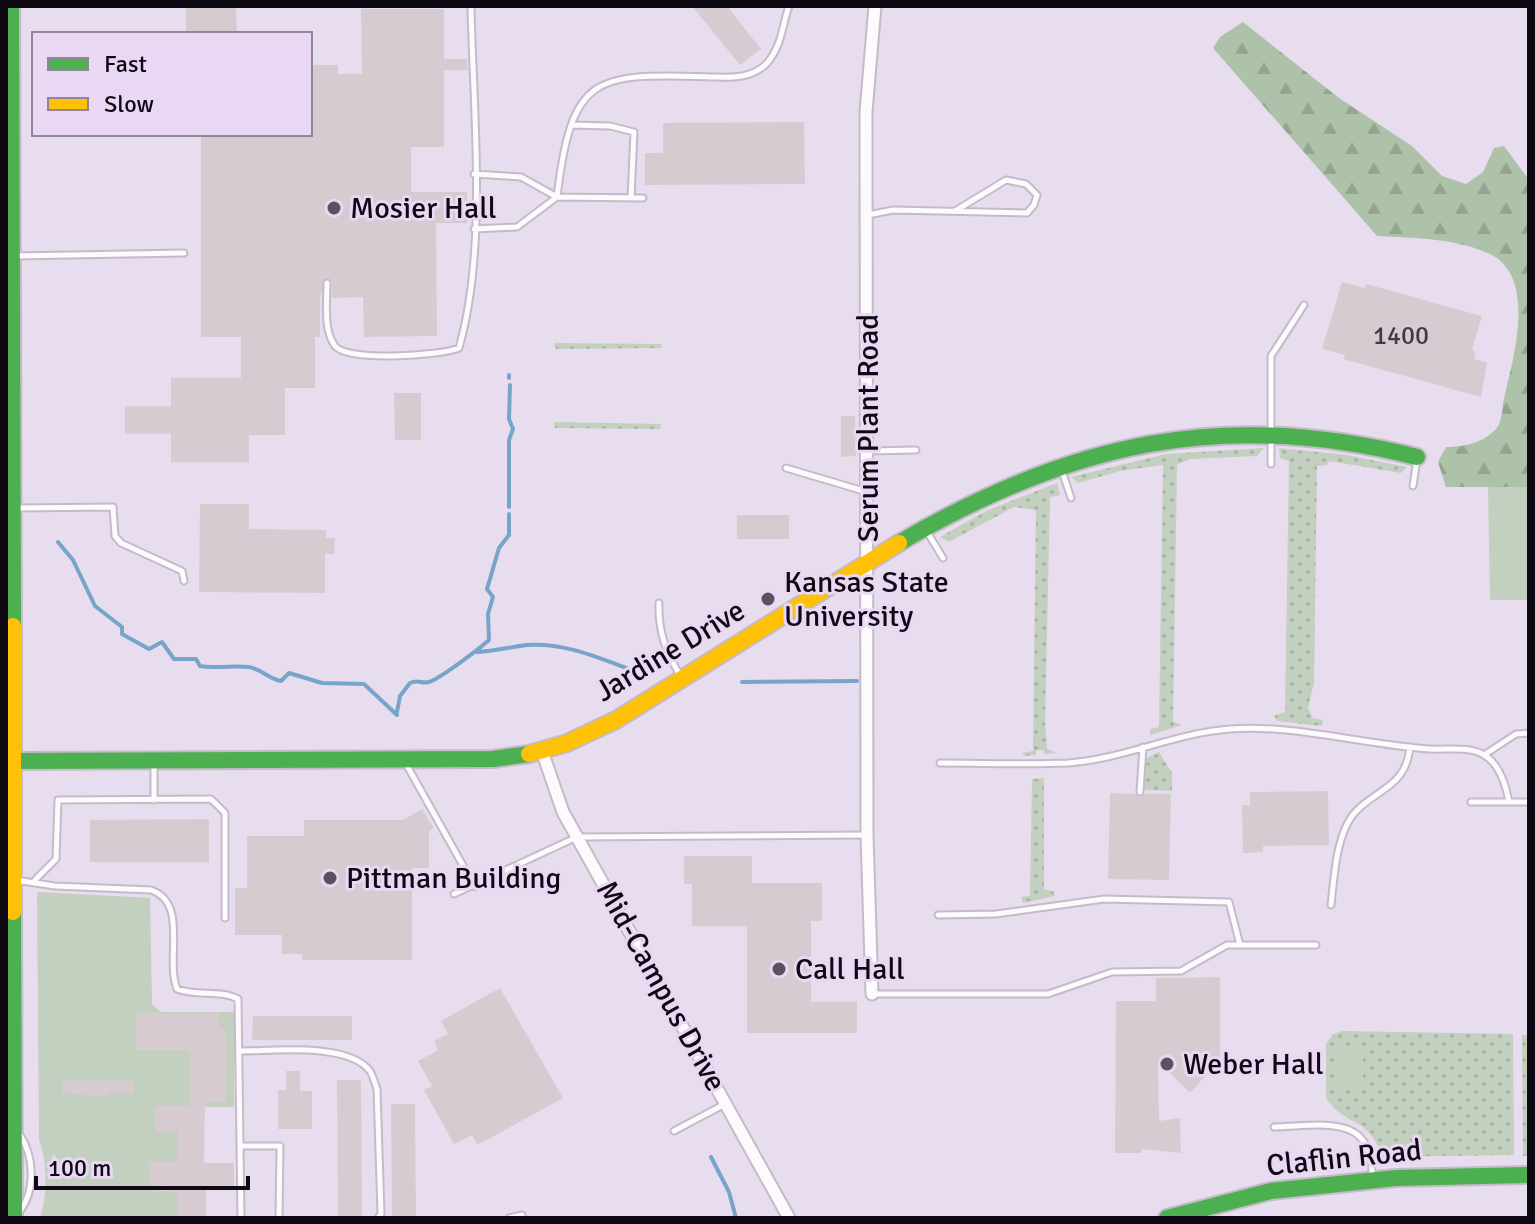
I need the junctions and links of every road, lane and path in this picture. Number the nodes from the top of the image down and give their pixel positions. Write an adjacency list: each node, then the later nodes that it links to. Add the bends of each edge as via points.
1 (11, 6): 14 (street)
2 (471, 6): 6 (lane)
3 (789, 6): 5 (lane, via 780,44 758,72 734,78 622,78 602,83 581,100)
4 (875, 6): 11 (street, Serum Plant Road, via 866,112)
5 (570, 125): 7 (lane); 8 (lane, via 634,132)
6 (474, 174): 7 (lane, via 521,177); 12 (lane)
7 (557, 197): 8 (lane); 12 (lane, via 517,227)
8 (631, 198): 9 (lane)
9 (643, 198)
10 (955, 211): 10 (lane, via 1027,213 1037,195 1026,184 1006,180); 11 (lane)
11 (867, 215): 19 (street, Serum Plant Road)
12 (474, 229): 15 (lane, via 464,328 459,348 443,355 349,354 336,346 328,324)
13 (184, 253): 14 (lane)
14 (9, 256): 27 (street)
15 (327, 283)
16 (1304, 305): 17 (lane, via 1271,356)
17 (1272, 434): 20 (street, Jardine Drive, via 1351,441); 21 (lane); 22 (street, Jardine Drive, via 1171,441)
18 (916, 450): 19 (lane)
19 (868, 451): 25 (street, Serum Plant Road)
20 (1417, 457): 24 (lane)
21 (1271, 464)
22 (1060, 467): 26 (lane); 28 (street, Jardine Drive, via 983,497)
23 (786, 468): 25 (lane)
24 (1413, 486)
25 (868, 492): 30 (street, Serum Plant Road)
26 (1071, 498)
27 (15, 508): 31 (lane, via 113,507 115,536 121,543 182,571); 41 (street)
28 (926, 529): 29 (lane); 30 (street, Jardine Drive)
29 (943, 558)
30 (868, 563): 33 (street, Jardine Drive); 49 (street, Serum Plant Road)
31 (184, 581)
32 (659, 603): 33 (lane, via 665,649)
33 (681, 678): 37 (street, Jardine Drive, via 615,720)
34 (1529, 733): 38 (lane, via 1516,734)
35 (1143, 747): 36 (lane, via 1230,729); 42 (lane, via 1069,763); 43 (lane)
36 (1410, 747): 38 (lane); 55 (lane, via 1405,768 1354,813 1344,830)
37 (542, 751): 39 (street, Jardine Drive, via 493,759); 50 (street, Mid-Campus Drive)
38 (1484, 755): 46 (lane, via 1503,780)
39 (403, 759): 40 (street, Jardine Drive, via 274,767); 53 (lane)
40 (154, 760): 41 (street, Jardine Drive); 44 (lane)
41 (10, 761): 48 (street)
42 (940, 763)
43 (1140, 792)
44 (154, 800): 52 (lane, via 58,800 56,859); 57 (lane, via 211,799 225,813)
45 (1471, 802): 46 (lane)
46 (1509, 802): 47 (lane)
47 (1529, 802)
48 (10, 832): 51 (street)
49 (867, 835): 50 (lane); 61 (street, Serum Plant Road)
50 (577, 837): 53 (lane); 64 (street, Mid-Campus Drive)
51 (14, 880): 52 (lane); 58 (street)
52 (34, 881): 62 (lane, via 162,894 171,906 172,976 177,989 238,999)
53 (475, 887): 54 (lane)
54 (454, 894)
55 (1331, 905)
56 (938, 915): 59 (lane, via 996,914 1104,899 1229,902)
57 (225, 918)
58 (10, 928): 63 (street)
59 (1240, 945): 60 (lane); 61 (lane, via 1210,952 1181,971 1112,972 1048,994)
60 (1316, 945)
61 (872, 994)
62 (241, 1051): 68 (lane); 74 (lane, via 311,1050 350,1056 370,1071 377,1089)
63 (10, 1052): 67 (street)
64 (726, 1103): 66 (lane); 77 (street, Mid-Campus Drive)
65 (1274, 1127): 70 (lane, via 1343,1126 1359,1133 1368,1145)
66 (674, 1131)
67 (12, 1134): 71 (street)
68 (241, 1146): 72 (lane); 73 (lane, via 280,1146)
69 (1529, 1175): 70 (street, Claflin Road)
70 (1372, 1180): 78 (street, Claflin Road, via 1271,1191)
71 (14, 1218)
72 (241, 1218)
73 (279, 1218)
74 (378, 1218)
75 (509, 1218): 76 (lane)
76 (521, 1218)
77 (789, 1218)
78 (1167, 1218)

